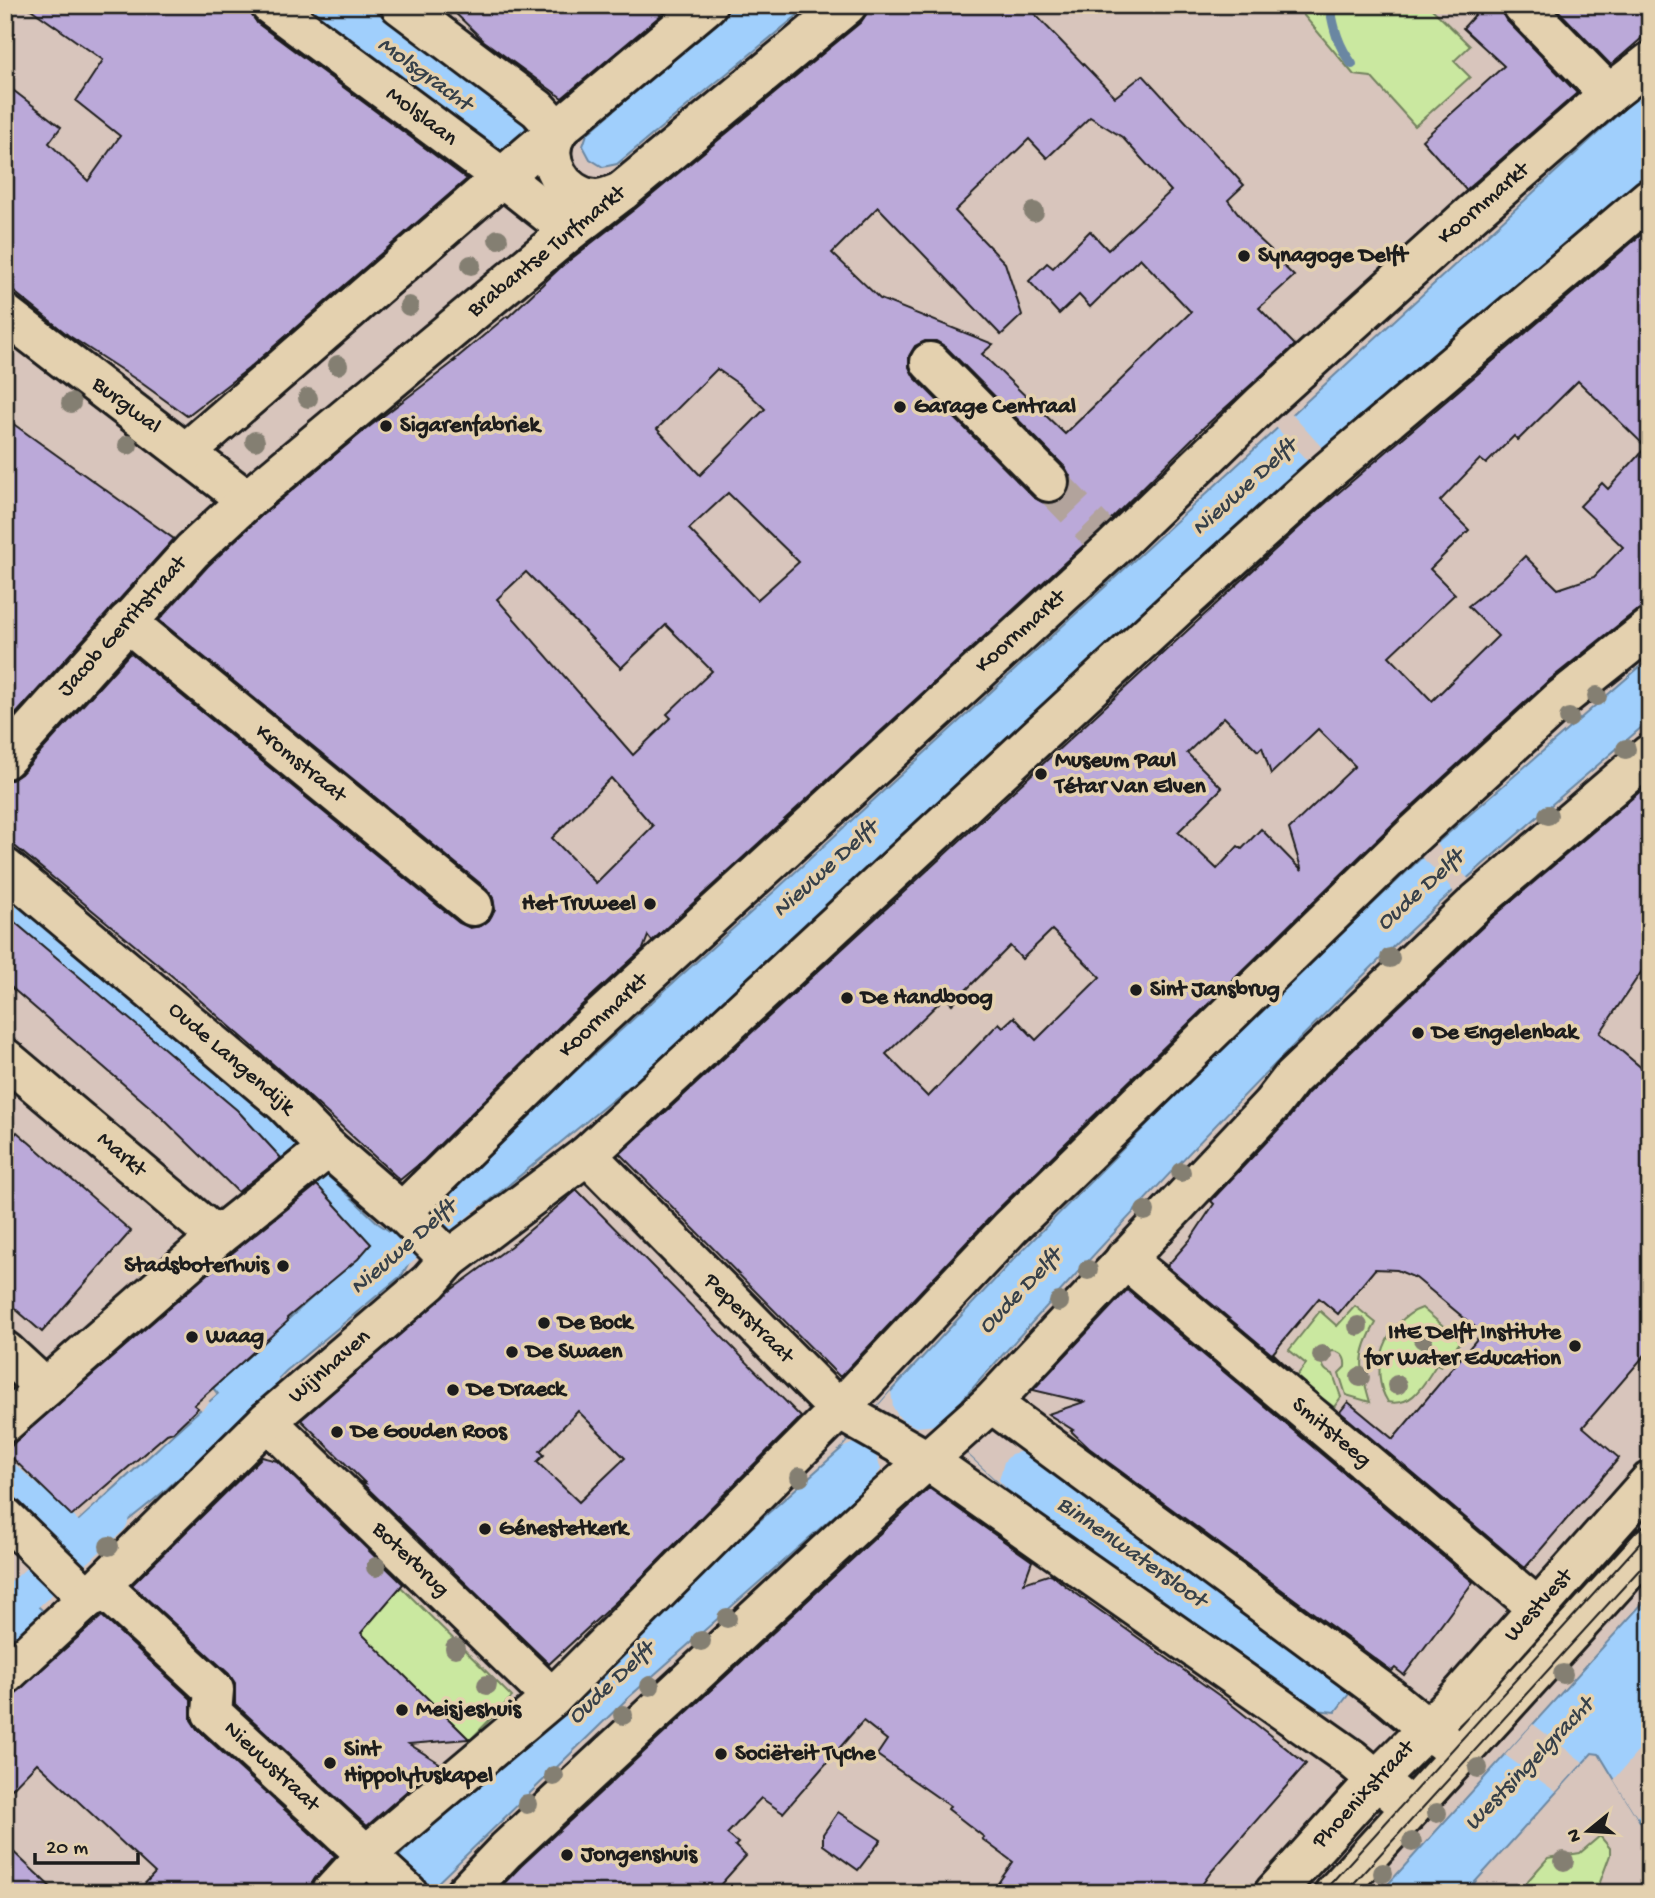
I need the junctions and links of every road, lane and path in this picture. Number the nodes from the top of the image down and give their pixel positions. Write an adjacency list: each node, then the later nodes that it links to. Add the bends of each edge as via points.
1 (270, 5): 9 (street, Molslaan)
2 (400, 5): 8 (street, via 538,109)
3 (707, 5): 8 (street)
4 (847, 5): 10 (street, Brabantse Turfmarkt)
5 (1522, 5): 7 (street)
6 (1650, 62): 7 (street, Koornmarkt)
7 (1603, 86): 27 (street, Koornmarkt, via 1467,218 1106,540 586,1031)
8 (558, 131): 9 (street); 10 (street, via 550,155 573,192 590,198)
9 (503, 178): 12 (street, Molslaan); 15 (street)
10 (621, 192): 12 (street, Brabantse Turfmarkt)
11 (1650, 198): 25 (street, via 1318,480)
12 (570, 232): 17 (street, Brabantse Turfmarkt)
13 (5, 314): 15 (street, Burgwal)
14 (930, 362): 16 (street)
15 (186, 452): 17 (street, Burgwal)
16 (1049, 482)
17 (247, 500): 18 (street, Jacob Gerritstraat)
18 (127, 622): 21 (street, Jacob Gerritstraat); 23 (street, Kromstraat)
19 (1650, 628): 34 (street, via 1561,699 1404,844 1010,1228)
20 (1650, 754): 30 (street, via 1477,902 1302,1069)
21 (5, 759)
22 (5, 867): 26 (street, Oude Langendijk, via 284,1103)
23 (473, 906)
24 (12, 1076): 28 (street, Markt)
25 (587, 1154): 29 (street, Wijnhaven); 34 (street, Peperstraat)
26 (312, 1161): 27 (street, Oude Langendijk); 28 (street)
27 (402, 1212): 29 (street, Oude Langendijk)
28 (217, 1237): 32 (street)
29 (443, 1253): 35 (street, Wijnhaven, via 429,1282)
30 (1125, 1259): 33 (street); 42 (street, Smitsteeg)
31 (5, 1351): 32 (street)
32 (45, 1388): 36 (street)
33 (987, 1407): 37 (street); 45 (street)
34 (851, 1417): 37 (street, Peperstraat); 44 (street)
35 (267, 1422): 41 (street, Wijnhaven); 44 (street, Boterbrug)
36 (5, 1423)
37 (927, 1453): 47 (street); 51 (street)
38 (1650, 1481): 42 (street, Westvest)
39 (20, 1539): 41 (street)
40 (1650, 1546): 46 (street, Westvest)
41 (80, 1590): 43 (street, Wijnhaven); 49 (street, Nieuwstraat, via 107,1591 214,1690 212,1713)
42 (1537, 1607): 45 (street, Westvest)
43 (5, 1675)
44 (552, 1698): 49 (street)
45 (1426, 1728): 46 (street); 47 (street, Phoenixstraat)
46 (1459, 1755): 48 (street, Phoenixstraat)
47 (1377, 1779): 48 (street); 52 (street, Phoenixstraat)
48 (1411, 1808): 53 (street, Phoenixstraat)
49 (385, 1873): 50 (street)
50 (331, 1893)
51 (465, 1893)
52 (1273, 1893)
53 (1334, 1893)

